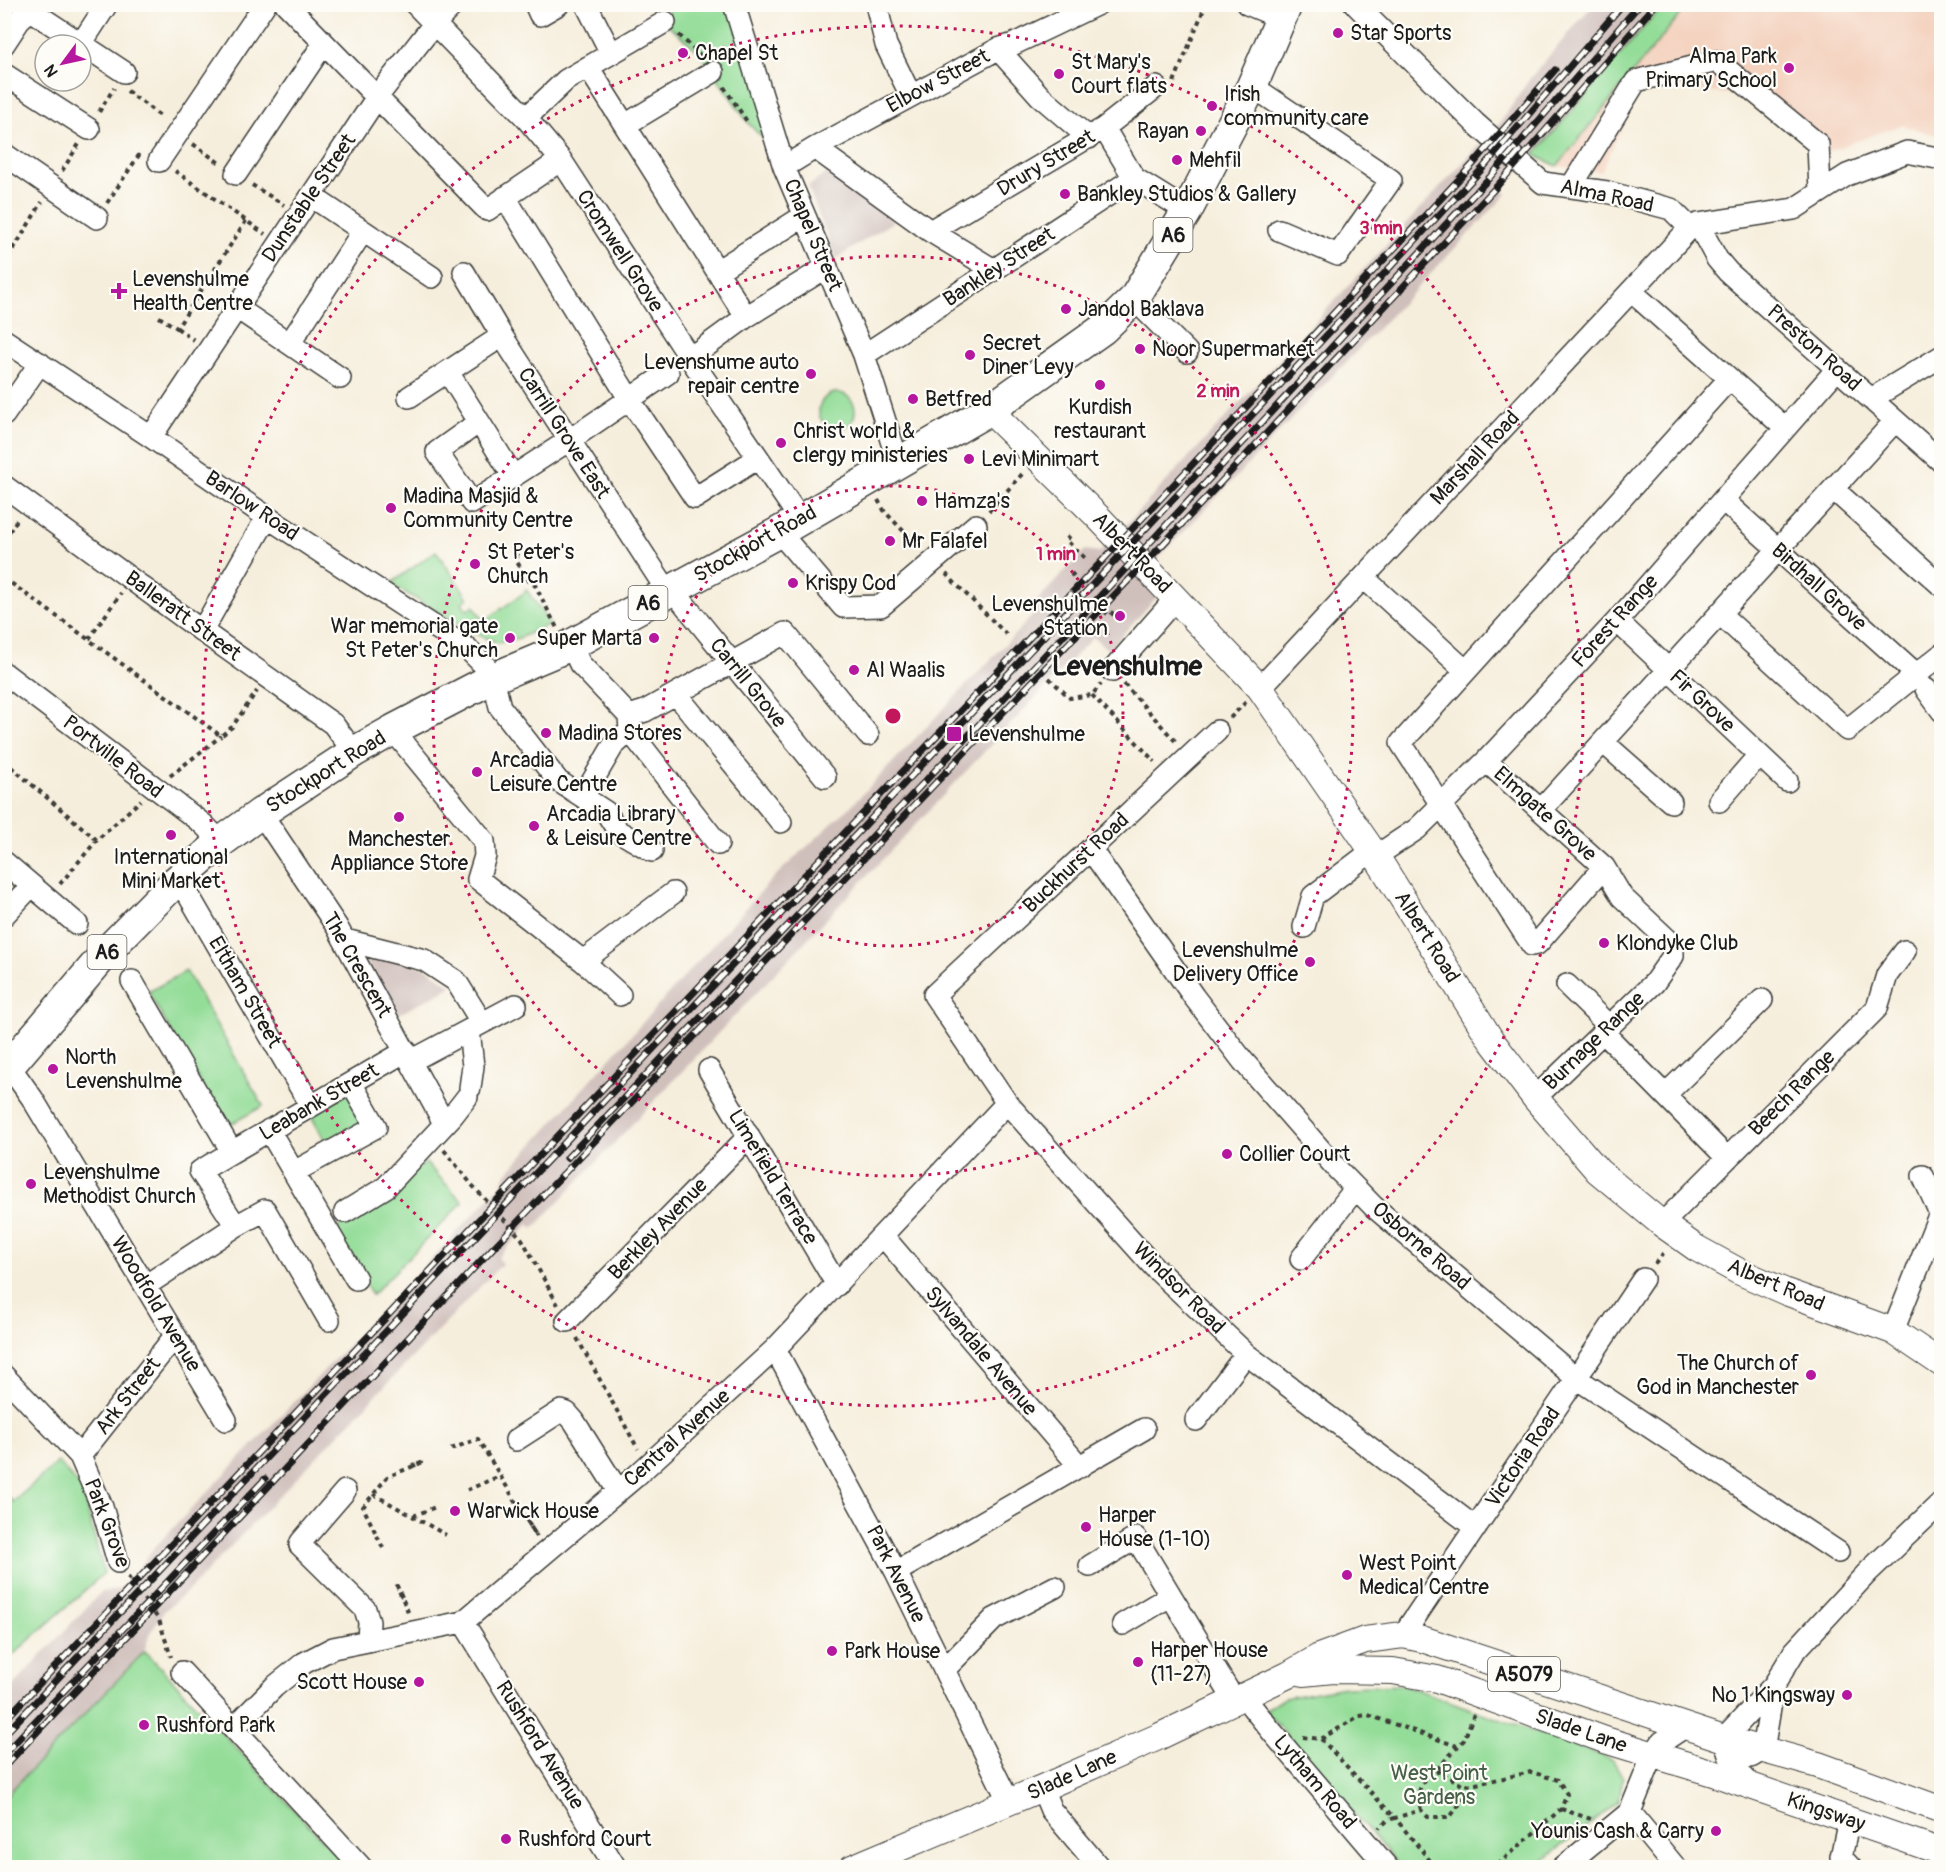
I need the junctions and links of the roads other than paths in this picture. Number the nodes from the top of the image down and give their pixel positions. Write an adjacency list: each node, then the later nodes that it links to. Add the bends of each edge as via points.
1 (107, 4): 19 (street)
2 (265, 4): 40 (street)
3 (286, 4): 20 (street)
4 (415, 4): 17 (street, Cromwell Grove)
5 (454, 4): 17 (street, Dunstable Street)
6 (535, 4): 7 (street, via 540,15)
7 (559, 4)
8 (586, 4): 24 (street)
9 (734, 4): 42 (street, Chapel Street)
10 (876, 4): 31 (street, via 886,45)
11 (1098, 4): 22 (street, Elbow Street)
12 (1247, 4): 15 (street)
13 (1355, 4): 45 (street, Alma Road, via 1475,123 1543,183)
14 (24, 7): 18 (street); 21 (street)
15 (1284, 11): 29 (highway, Stockport Road / A6)
16 (665, 22): 24 (street)
17 (434, 24): 32 (street, Dunstable Street); 33 (street, Cromwell Grove)
18 (64, 33)
19 (88, 33)
20 (324, 43): 32 (street); 43 (street)
21 (4, 44)
22 (998, 49): 31 (street, Elbow Street); 36 (street, via 1040,96)
23 (93, 52): 26 (street)
24 (611, 53): 25 (street)
25 (588, 67): 33 (street, via 566,80); 34 (street)
26 (124, 72)
27 (713, 72): 34 (street)
28 (4, 74): 35 (street)
29 (1252, 86): 49 (highway, Stockport Road / A6); 53 (street, via 1391,180 1338,255)
30 (1156, 87): 36 (street, Drury Street)
31 (911, 96): 37 (street, Elbow Street)
32 (377, 97): 47 (street, Dunstable Street); 48 (street, via 487,210)
33 (526, 118): 41 (street, Cromwell Grove)
34 (625, 125): 58 (street)
35 (89, 129)
36 (1096, 133): 44 (street); 55 (street, Drury Street)
37 (815, 148): 42 (street, Elbow Street); 55 (street)
38 (4, 154): 51 (street)
39 (1941, 159): 46 (street, via 1906,152 1847,175)
40 (159, 160)
41 (561, 160): 48 (street); 71 (street, Cromwell Grove)
42 (784, 167): 50 (street, Chapel Street)
43 (236, 174)
44 (1134, 178): 49 (street); 57 (street, Bankley Street)
45 (1571, 187): 46 (street, via 1636,81 1717,61 1818,144); 52 (street, Alma Road, via 1671,209)
46 (1820, 192): 52 (street, via 1794,209)
47 (311, 196): 54 (street); 63 (street, Dunstable Street)
48 (505, 197): 80 (street)
49 (1187, 211): 62 (highway, Stockport Road / A6)
50 (804, 216): 56 (street, Chapel Street); 58 (street)
51 (97, 218)
52 (1694, 226): 61 (street, Marshall Road); 73 (street, Preston Road, via 1722,266)
53 (1279, 230)
54 (363, 231): 60 (street); 67 (street)
55 (930, 231): 57 (street)
56 (827, 267): 64 (street); 69 (street, Chapel Street)
57 (994, 270): 69 (street, Bankley Street)
58 (717, 271): 64 (street)
59 (464, 272): 65 (street, Carrill Grove East)
60 (432, 277)
61 (1631, 291): 77 (street); 99 (street, Marshall Road)
62 (1134, 299): 68 (street); 81 (highway, Stockport Road / A6, via 1103,329)
63 (237, 308): 67 (street); 86 (street, Dunstable Street)
64 (746, 317): 71 (street)
65 (502, 336): 74 (street); 87 (street, Carrill Grove East)
66 (4, 340): 72 (street, Barlow Road)
67 (290, 343): 76 (street)
68 (1187, 352)
69 (864, 355): 89 (street, Chapel Street)
70 (1941, 356): 79 (street)
71 (690, 358): 88 (street, Cromwell Grove)
72 (40, 363): 82 (street); 86 (street, Barlow Road)
73 (1837, 369): 79 (street, Preston Road); 85 (street, Forest Range)
74 (448, 372): 78 (street); 84 (street)
75 (668, 373): 80 (street)
76 (340, 378)
77 (1729, 379): 85 (street); 111 (street)
78 (408, 397)
79 (1871, 399): 83 (street, Preston Road)
80 (630, 400): 87 (street); 88 (street, via 695,498)
81 (989, 410): 89 (highway, Stockport Road / A6); 102 (main road, Albert Road)
82 (4, 415)
83 (1895, 421): 90 (street, Preston Road); 93 (street)
84 (479, 422): 91 (street); 91 (street, via 437,452 472,503)
85 (1785, 428): 94 (street, Forest Range)
86 (151, 437): 95 (street, Barlow Road)
87 (568, 441): 91 (street); 101 (street, Carrill Grove East)
88 (758, 458): 97 (street, Cromwell Grove)
89 (898, 462): 97 (highway, Stockport Road / A6)
90 (1941, 462)
91 (513, 476)
92 (4, 486): 105 (street, Balleratt Street)
93 (1833, 489): 98 (street); 100 (street)
94 (1722, 500): 98 (street, Birdhall Grove); 104 (street, Forest Range)
95 (267, 517): 105 (street); 113 (street, Barlow Road, via 467,648)
96 (979, 522): 97 (street, Cromwell Grove, via 881,606 843,607)
97 (790, 525): 101 (highway, Stockport Road / A6)
98 (1779, 551): 103 (street); 114 (street, Birdhall Grove)
99 (1364, 578): 111 (street); 115 (street, Marshall Road)
100 (1941, 586)
101 (670, 591): 106 (highway, Stockport Road / A6); 108 (street, Carrill Grove)
102 (1176, 598): 110 (street); 115 (main road, Albert Road)
103 (1720, 614): 109 (street); 114 (street, via 1847,730)
104 (1617, 621): 109 (street, Fir Grove); 125 (street, Forest Range)
105 (202, 631): 123 (street, Balleratt Street, via 333,724)
106 (569, 646): 113 (highway, Stockport Road / A6); 118 (street)
107 (1941, 654): 114 (street)
108 (732, 663): 116 (street); 121 (street, via 785,633); 126 (street, Carrill Grove)
109 (1669, 670): 122 (street); 124 (street, Fir Grove)
110 (1112, 671)
111 (1466, 671): 131 (street, via 1401,743)
112 (4, 673): 135 (street, Portville Road, via 203,824)
113 (493, 678): 119 (highway, Stockport Road / A6); 128 (street, via 500,707 558,781)
114 (1921, 682): 117 (street, Birdhall Grove)
115 (1260, 688): 139 (main road, Albert Road)
116 (676, 694): 118 (street); 134 (street)
117 (1941, 711)
118 (630, 724): 128 (street); 136 (street)
119 (393, 730): 123 (highway, Stockport Road / A6); 150 (street, via 484,841 485,856 478,879)
120 (1217, 731): 137 (street, Buckhurst Road)
121 (868, 735)
122 (1603, 742): 130 (street); 132 (street)
123 (354, 752): 133 (highway, Stockport Road / A6)
124 (1759, 755): 127 (street, Fir Grove); 129 (street)
125 (1486, 760): 131 (street, Forest Range); 132 (street, Elmgate Grove)
126 (825, 777)
127 (1787, 780)
128 (583, 797): 138 (street, via 606,812 618,831)
129 (1719, 801)
130 (1671, 802)
131 (1442, 805): 139 (street, Forest Range, via 1417,829); 141 (street, via 1532,945)
132 (1541, 810): 141 (street, Elmgate Grove)
133 (261, 813): 135 (highway, Stockport Road / A6); 148 (street, The Crescent)
134 (781, 822)
135 (220, 842): 142 (highway, Stockport Road / A6)
136 (718, 844)
137 (1091, 850): 155 (street, Buckhurst Road); 175 (street, Osborne Road, via 1224,1037)
138 (652, 851)
139 (1374, 853): 147 (street, Forest Range, via 1313,896); 165 (main road, Albert Road, via 1491,1040)
140 (4, 862): 143 (street)
141 (1604, 867): 152 (street, Elmgate Grove, via 1623,897 1673,947 1673,956)
142 (176, 881): 161 (highway, Stockport Road / A6, via 109,949); 167 (street, Eltham Street, via 189,896)
143 (40, 892): 145 (street); 146 (street)
144 (673, 892): 150 (street)
145 (4, 915)
146 (78, 924)
147 (1304, 927)
148 (345, 940): 158 (street, via 424,960 456,981); 160 (street, The Crescent)
149 (1905, 951): 172 (street, Beech Range, via 1887,975 1876,1008)
150 (584, 961): 154 (street)
151 (132, 981): 171 (street)
152 (1654, 983): 159 (street, Burnage Range)
153 (1567, 985): 159 (street)
154 (620, 995)
155 (934, 995): 166 (street, Windsor Road)
156 (1762, 1000): 164 (street)
157 (516, 1005): 158 (street, Leabank Street)
158 (476, 1027): 160 (street, Leabank Street); 168 (street, via 469,1093)
159 (1606, 1029): 164 (street); 165 (street, Burnage Range)
160 (408, 1056): 163 (street, Leabank Street); 168 (street, The Crescent)
161 (7, 1070): 184 (street, Woodfold Avenue, via 32,1098)
162 (710, 1070): 170 (street, Limefield Terrace)
163 (351, 1083): 167 (street, Leabank Street); 173 (street, via 376,1127)
164 (1665, 1095): 172 (street)
165 (1535, 1098): 178 (main road, Albert Road, via 1598,1171)
166 (1007, 1103): 179 (street, Central Avenue); 190 (street, Windsor Road, via 1155,1268)
167 (311, 1106): 169 (street, Leabank Street)
168 (439, 1129): 176 (street, via 387,1187)
169 (269, 1130): 171 (street, Leabank Street); 173 (street)
170 (748, 1136): 183 (street, Limefield Terrace); 186 (street, Berkley Avenue)
171 (232, 1152): 177 (street, Leabank Street, via 200,1171)
172 (1727, 1158): 178 (street, Beech Range)
173 (294, 1172): 181 (street)
174 (1923, 1176): 187 (street, via 1940,1213)
175 (1355, 1189): 180 (street); 193 (street, Osborne Road)
176 (345, 1212)
177 (236, 1226): 184 (street); 185 (street, via 265,1210)
178 (1670, 1229): 187 (main road, Albert Road, via 1738,1271)
179 (883, 1236): 183 (street, Central Avenue); 199 (street, Sylvandale Avenue)
180 (1301, 1259)
181 (356, 1279)
182 (1643, 1279): 193 (street, Victoria Road)
183 (837, 1285): 189 (street, Central Avenue)
184 (145, 1286): 188 (street, Woodfold Avenue)
185 (329, 1320)
186 (567, 1321)
187 (1893, 1331): 191 (main road, Albert Road)
188 (175, 1336): 194 (street, Woodfold Avenue); 198 (street, Ark Street)
189 (775, 1349): 201 (street, Central Avenue); 207 (street, Park Avenue)
190 (1246, 1354): 195 (street); 203 (street, Windsor Road)
191 (1941, 1364)
192 (4, 1376): 198 (street, Park Grove)
193 (1576, 1378): 203 (street, Victoria Road); 204 (street, Osborne Road)
194 (226, 1420)
195 (1196, 1420)
196 (1144, 1429): 199 (street)
197 (516, 1440): 201 (street, via 561,1411 567,1413)
198 (80, 1456): 205 (street, Park Grove, via 102,1507)
199 (1080, 1467): 207 (street)
200 (345, 1491): 213 (street, via 300,1545 365,1609)
201 (618, 1491): 210 (street, Central Avenue)
202 (1941, 1502): 218 (street, via 1868,1572 1794,1652)
203 (1476, 1528): 212 (street, Victoria Road)
204 (1838, 1552)
205 (118, 1562)
206 (1090, 1566): 209 (street, Lytham Road, via 1136,1538)
207 (896, 1572): 214 (street, Park Avenue)
208 (1055, 1587): 214 (street, via 994,1619)
209 (1170, 1596): 211 (street); 219 (street, Lytham Road)
210 (463, 1622): 213 (street, Central Avenue); 234 (street, Rushford Avenue)
211 (1123, 1624)
212 (1403, 1635): 216 (main road, Slade Lane / A5079, via 1365,1640 1319,1657); 217 (main road, via 1406,1661); 220 (main road, Slade Lane / A5079)
213 (368, 1641): 222 (street, Central Avenue, via 333,1648 304,1663)
214 (944, 1670): 228 (street, Park Avenue)
215 (182, 1672): 222 (street)
216 (1288, 1676): 217 (main road, Slade Lane / A5079, via 1333,1670 1393,1671); 219 (main road, Slade Lane / A5079)
217 (1437, 1679): 225 (main road, Slade Lane / A5079)
218 (1774, 1684): 223 (street); 224 (street)
219 (1240, 1697): 227 (main road, Slade Lane / A5079); 237 (street, Lytham Road)
220 (1638, 1711): 221 (main road, Slade Lane / A5079); 225 (street, via 1653,1733)
221 (1686, 1726): 223 (main road, Slade Lane / A5079); 225 (street, via 1662,1742)
222 (234, 1728): 233 (street)
223 (1724, 1739): 224 (main road, Slade Lane / A5079); 226 (street)
224 (1763, 1750): 226 (street); 229 (main road, Kingsway / A5079, via 1818,1765)
225 (1653, 1755): 226 (main road, Slade Lane / A5079); 230 (street)
226 (1722, 1769): 231 (main road, Kingsway / A5079, via 1753,1787)
227 (1042, 1788): 228 (main road, Slade Lane / A5079); 236 (street, via 1051,1810)
228 (1009, 1802): 235 (main road, Slade Lane / A5079)
229 (1941, 1810)
230 (1622, 1819): 238 (street); 239 (street)
231 (1849, 1820): 232 (main road, Kingsway / A5079); 240 (street, via 1841,1857)
232 (1941, 1852)
233 (362, 1868)
234 (616, 1868)
235 (852, 1868)
236 (1100, 1868)
237 (1388, 1868)
238 (1562, 1868)
239 (1676, 1868)
240 (1851, 1868)

